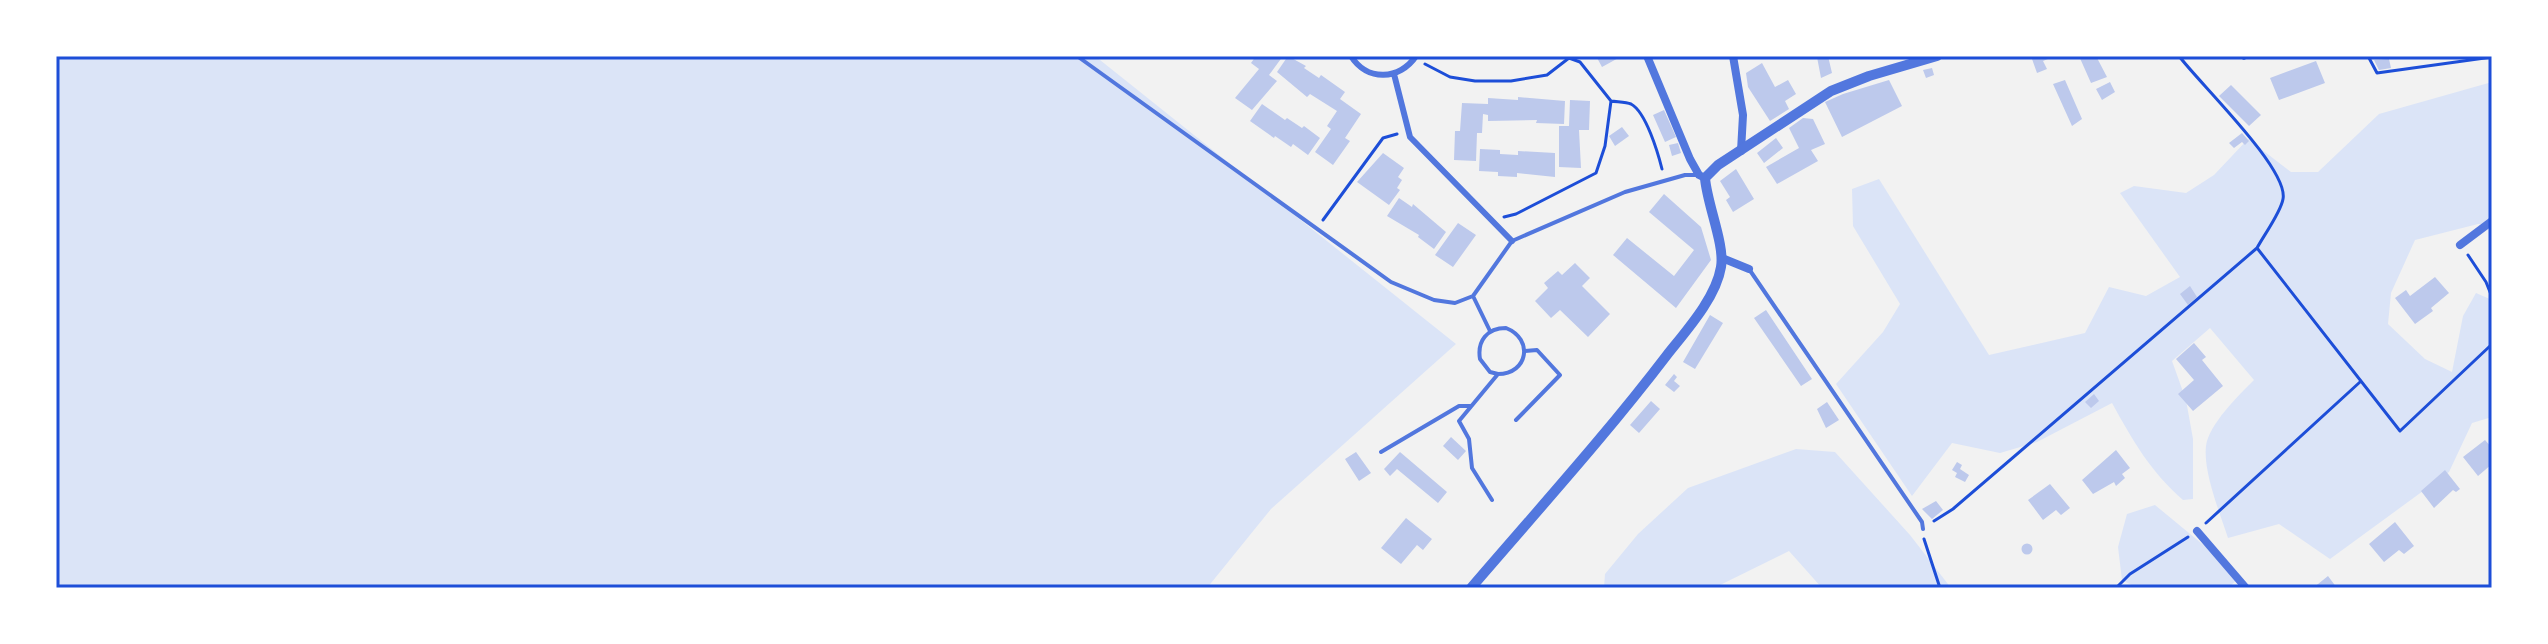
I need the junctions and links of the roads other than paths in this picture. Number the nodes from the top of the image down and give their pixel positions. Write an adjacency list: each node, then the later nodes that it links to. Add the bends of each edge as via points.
1 (1077, 56): 15 (lane, via 1391,282 1434,300 1455,303)
2 (1351, 56): 7 (street, via 1373,74)
3 (1647, 56): 9 (street)
4 (1733, 56): 8 (street, via 1743,115)
5 (1937, 56): 8 (street, via 1831,91)
6 (1415, 57): 7 (street)
7 (1394, 74): 11 (street, via 1410,137)
8 (1741, 151): 9 (street)
9 (1702, 177): 11 (lane, via 1685,175 1625,192); 13 (street)
10 (2492, 221): 12 (street)
11 (1512, 241): 15 (lane)
12 (2460, 245)
13 (1722, 258): 14 (street); 25 (street, via 1701,311)
14 (1749, 269): 23 (lane)
15 (1473, 296): 16 (lane)
16 (1490, 331): 17 (lane, via 1514,331); 18 (lane, via 1480,343 1480,359)
17 (1525, 351): 18 (lane, via 1520,367); 20 (lane, via 1537,350 1560,375)
18 (1498, 374): 19 (lane)
19 (1471, 406): 21 (lane, via 1459,406); 22 (lane, via 1459,421 1469,439 1472,468)
20 (1516, 420)
21 (1381, 452)
22 (1492, 500)
23 (1923, 529)
24 (2197, 531): 26 (street)
25 (1471, 588)
26 (2246, 588)

